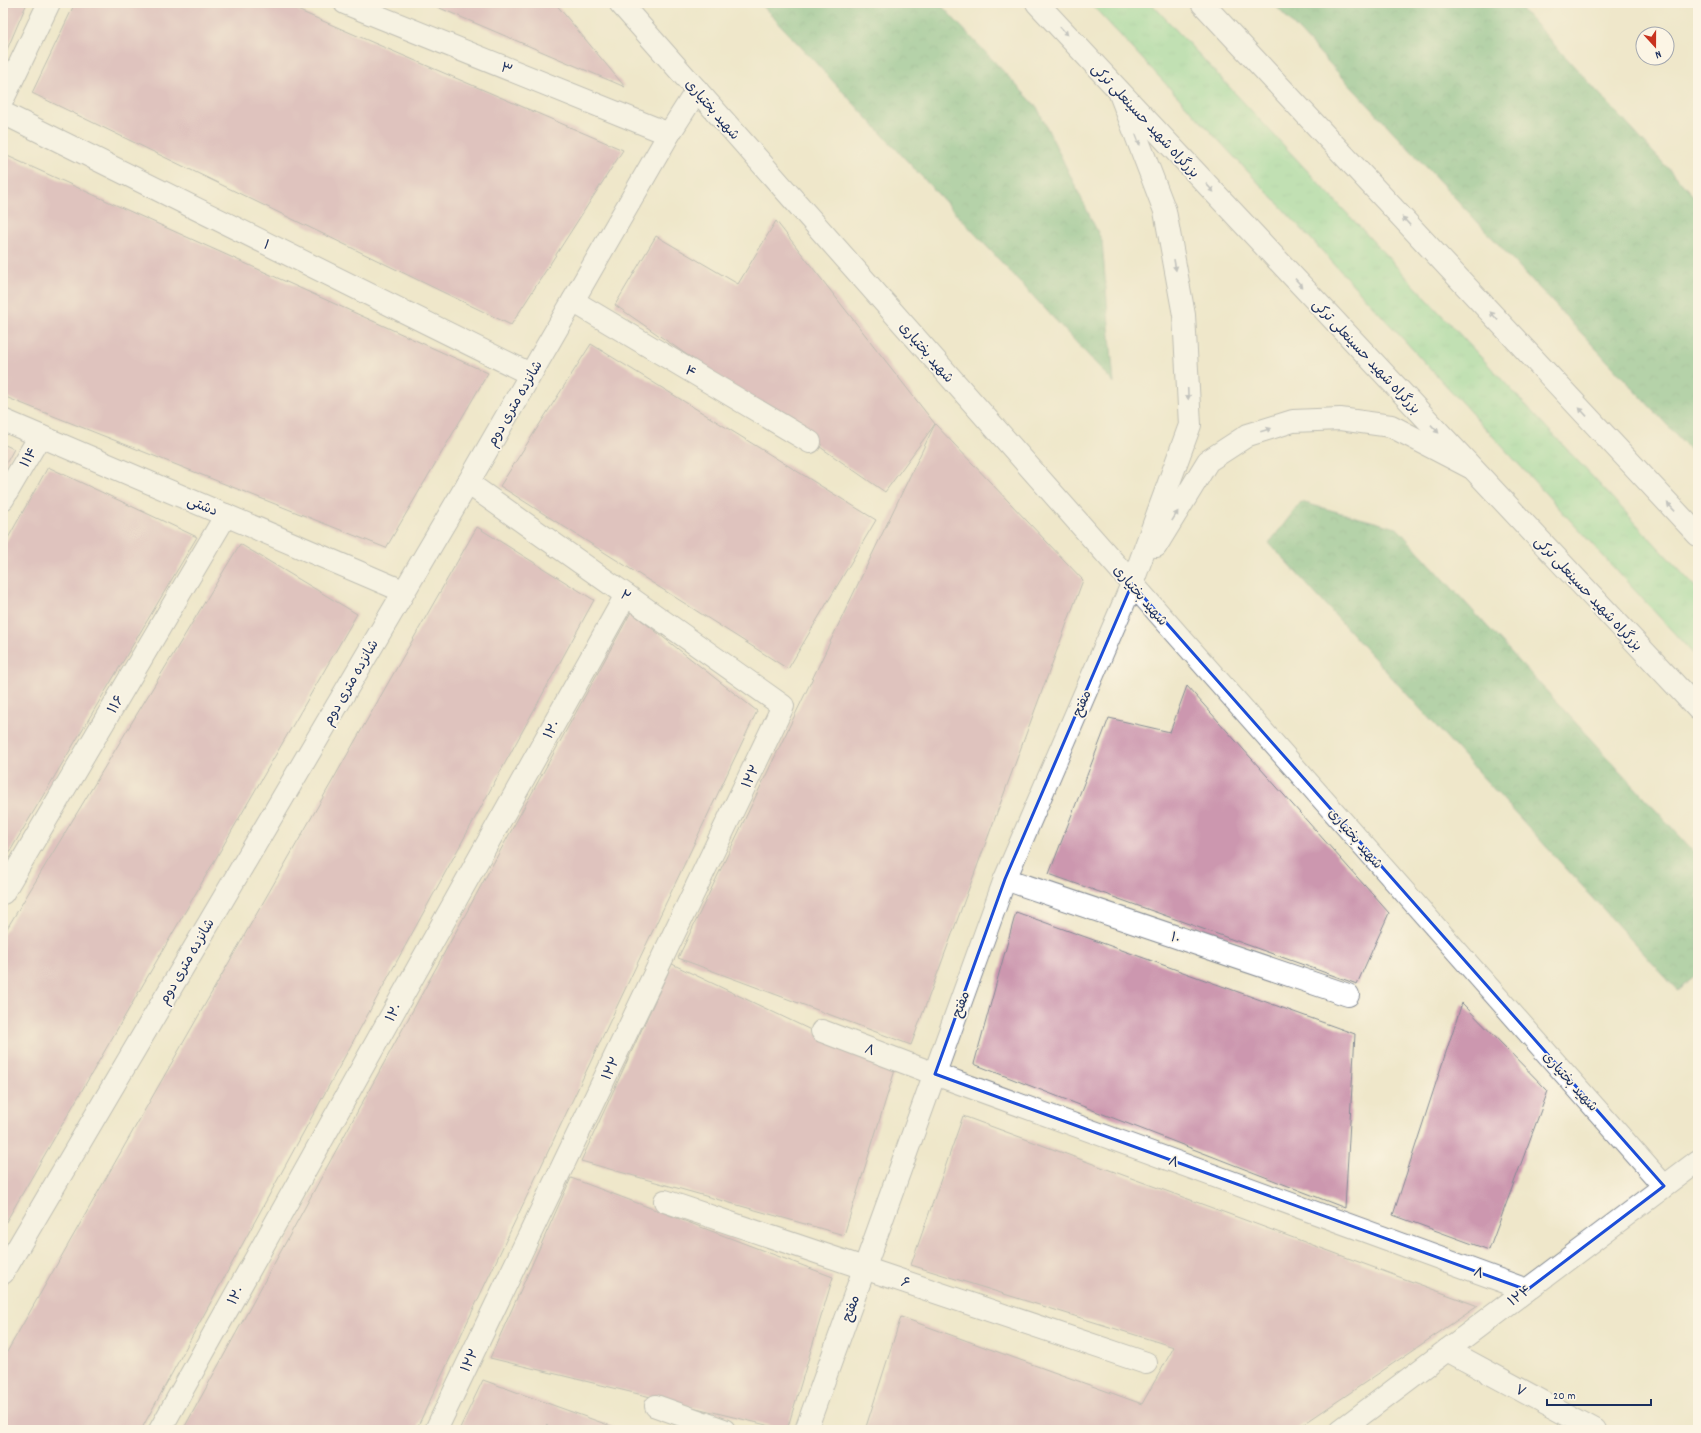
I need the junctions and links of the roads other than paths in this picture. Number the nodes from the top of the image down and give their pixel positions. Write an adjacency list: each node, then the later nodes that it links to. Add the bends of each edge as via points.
1 (49, 3): 8 (main road)
2 (344, 3): 10 (main road, ۳)
3 (620, 3): 6 (main road, شهید بختیاری)
4 (1037, 3): 7 (main road, بزرگراه شهید حسینعلی ترکی, one-way to 7)
5 (1202, 3): 20 (main road, one-way to 5)
6 (697, 90): 10 (main road, شانزده متری دوم); 21 (main road, شهید بختیاری)
7 (1119, 91): 16 (main road, بزرگراه شهید حسینعلی ترکی, one-way to 16); 21 (main road, one-way to 21, via 1165,211 1184,315 1190,425)
8 (3, 99)
9 (3, 113): 12 (main road, ۱)
10 (669, 134): 11 (main road, شانزده متری دوم)
11 (573, 301): 12 (main road, شانزده متری دوم); 15 (main road, ۴)
12 (530, 374): 17 (main road, شانزده متری دوم)
13 (3, 420): 14 (main road, دشتی)
14 (40, 436): 18 (main road, ۱۱۴); 19 (main road, دشتی)
15 (810, 442)
16 (1472, 468): 21 (main road, one-way to 16, via 1208,461 1248,435 1293,421 1340,419 1391,426); 25 (main road, بزرگراه شهید حسینعلی ترکی)
17 (468, 483): 22 (main road, شانزده متری دوم); 23 (main road, ۲)
18 (3, 499)
19 (226, 515): 22 (main road, دشتی); 27 (main road, ۱۱۶)
20 (1698, 535)
21 (1132, 584): 26 (main road, مفتح); 32 (main road, شهید بختیاری)
22 (403, 591): 35 (main road, شانزده متری دوم)
23 (626, 595): 24 (main road, ۲); 40 (main road, ۱۲۰)
24 (783, 706): 41 (main road, ۱۲۲)
25 (1698, 709)
26 (1005, 879): 28 (main road, ۱۰); 30 (main road, مفتح)
27 (3, 893)
28 (1348, 995)
29 (822, 1030): 30 (main road, ۸)
30 (934, 1074): 34 (main road, مفتح); 36 (main road, ۸)
31 (1698, 1161): 32 (main road, ۱۲۴)
32 (1664, 1186): 36 (main road, ۱۲۴)
33 (665, 1201): 34 (main road, ۶)
34 (864, 1268): 38 (main road, ۶); 43 (main road, مفتح)
35 (3, 1273)
36 (1527, 1290): 37 (main road, ۱۲۴)
37 (1447, 1350): 44 (main road, ۱۲۴); 45 (main road, ۷)
38 (1146, 1363)
39 (656, 1406): 42 (main road)
40 (160, 1430)
41 (436, 1430)
42 (724, 1430)
43 (806, 1430)
44 (1341, 1430)
45 (1595, 1430)

